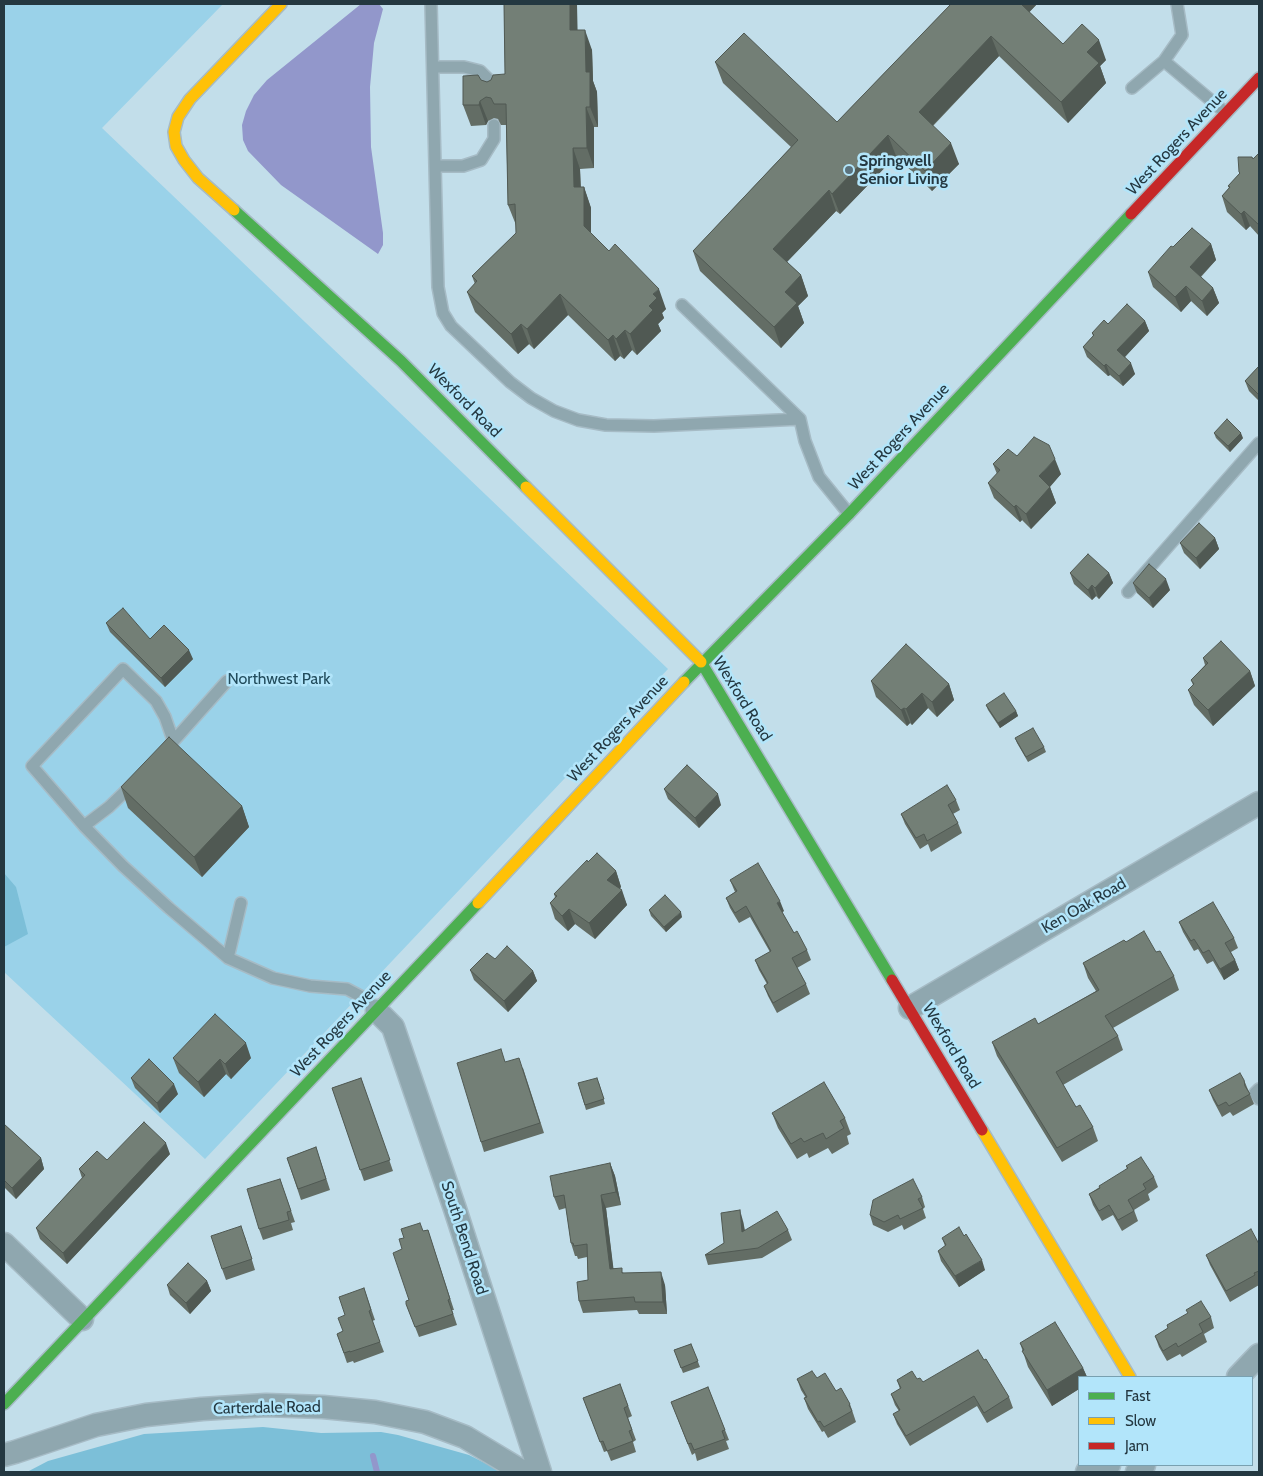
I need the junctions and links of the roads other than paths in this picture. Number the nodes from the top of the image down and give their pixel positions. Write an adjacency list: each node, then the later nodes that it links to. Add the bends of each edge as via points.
1 (281, 4): 17 (street, Wexford Road, via 190,99 178,117 174,132 176,146 184,160 198,178 401,361)
2 (431, 4): 5 (lane)
3 (1177, 4): 4 (lane, via 1182,35)
4 (1164, 61): 7 (lane); 9 (lane)
5 (433, 67): 8 (lane, via 464,67 480,71 489,80); 11 (lane)
6 (1259, 78): 9 (street, West Rogers Avenue)
7 (1132, 88)
8 (493, 96)
9 (1226, 113): 15 (street, West Rogers Avenue)
10 (494, 125): 11 (lane, via 494,140 481,160 463,166)
11 (435, 166): 13 (lane, via 438,287 443,313 452,326 531,398 578,420 606,425)
12 (682, 304): 13 (lane)
13 (800, 419): 15 (lane, via 819,477)
14 (1259, 443): 16 (lane)
15 (849, 514): 17 (street, West Rogers Avenue)
16 (1128, 592)
17 (702, 663): 26 (street, Wexford Road); 27 (street, West Rogers Avenue)
18 (227, 681): 19 (lane)
19 (173, 740): 20 (lane); 23 (lane, via 156,701 124,669 32,766)
20 (161, 757)
21 (142, 776): 23 (lane)
22 (1259, 803): 26 (street, Ken Oak Road)
23 (84, 826): 25 (lane, via 123,866)
24 (241, 902): 25 (lane)
25 (228, 958): 27 (lane, via 273,978 347,989 364,998)
26 (910, 1008): 33 (street, Wexford Road)
27 (377, 1011): 31 (street, West Rogers Avenue); 39 (street, South Bend Road, via 393,1027)
28 (1259, 1089): 29 (lane, via 1255,1093)
29 (1259, 1099)
30 (4, 1244): 31 (street)
31 (82, 1319): 35 (street, West Rogers Avenue)
32 (1259, 1355): 34 (street)
33 (1129, 1376)
34 (1239, 1376)
35 (4, 1404)
36 (4, 1455): 38 (street, Carterdale Road, via 96,1425 146,1415 266,1405 323,1406 425,1422 465,1437)
37 (1106, 1466): 40 (street)
38 (523, 1472)
39 (540, 1472)
40 (1087, 1472)

